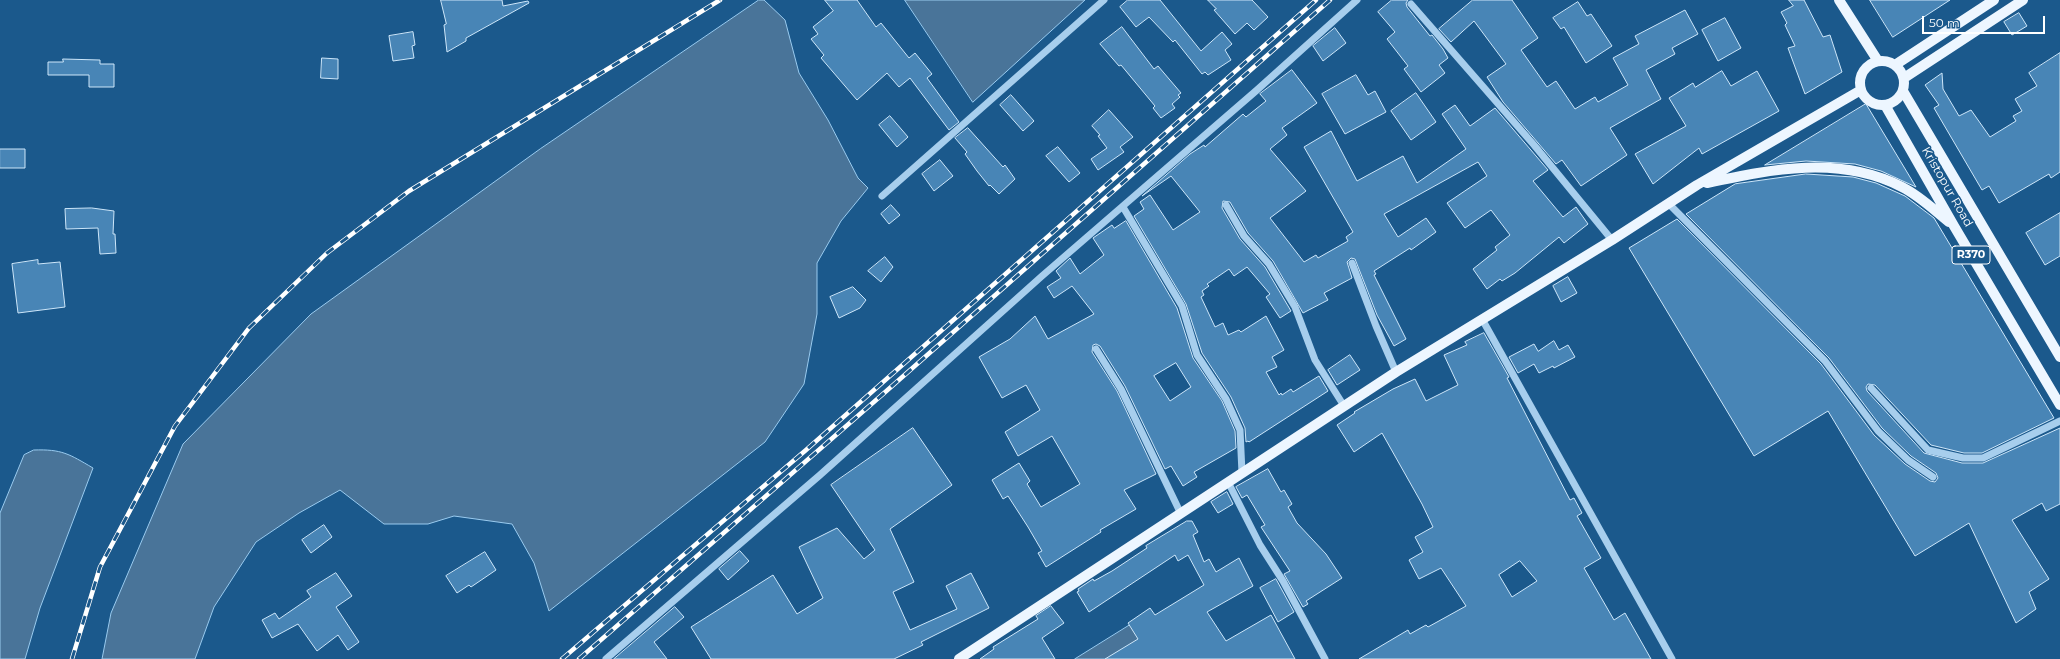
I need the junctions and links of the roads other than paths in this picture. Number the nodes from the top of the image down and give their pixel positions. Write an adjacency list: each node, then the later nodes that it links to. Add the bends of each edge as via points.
1 (1104, 0): 14 (street)
2 (1357, 0): 17 (street)
3 (1839, 0): 7 (main road)
4 (1994, 0): 8 (main road)
5 (2023, 0): 9 (main road)
6 (1411, 4): 19 (street, via 1534,145)
7 (1878, 61): 8 (main road); 10 (main road, via 1865,68 1861,75)
8 (1895, 65): 9 (main road)
9 (1904, 78): 11 (main road)
10 (1861, 90): 12 (main road, via 1870,102); 13 (main road)
11 (1903, 91): 12 (main road, via 1896,101); 23 (main road, Kristopur Road / R370)
12 (1885, 105): 18 (main road, Kristopur Road / R370)
13 (1697, 185): 15 (main road); 18 (main road, via 1784,168 1841,169 1874,176 1904,188)
14 (882, 196)
15 (1668, 203): 19 (main road); 30 (street, via 1825,361 1878,430 1908,460)
16 (1226, 205): 27 (street, via 1244,236 1269,264 1295,307 1315,360)
17 (1122, 207): 29 (street, via 1182,306 1197,355 1226,399 1240,430); 33 (street, via 820,475)
18 (1954, 226): 26 (main road, Kristopur Road / R370)
19 (1612, 240): 21 (main road)
20 (1352, 263): 24 (street)
21 (1482, 319): 24 (main road); 36 (street)
22 (1096, 349): 32 (street, via 1121,389)
23 (2060, 357)
24 (1396, 372): 27 (main road)
25 (1871, 388): 28 (street, via 1928,450 1963,458 1983,458)
26 (2060, 405)
27 (1344, 406): 29 (main road)
28 (2060, 421)
29 (1242, 474): 31 (main road)
30 (1933, 477)
31 (1228, 482): 32 (main road); 35 (street, via 1260,545 1283,581)
32 (1181, 514): 34 (main road)
33 (606, 659)
34 (959, 659)
35 (1325, 659)
36 (1672, 659)

